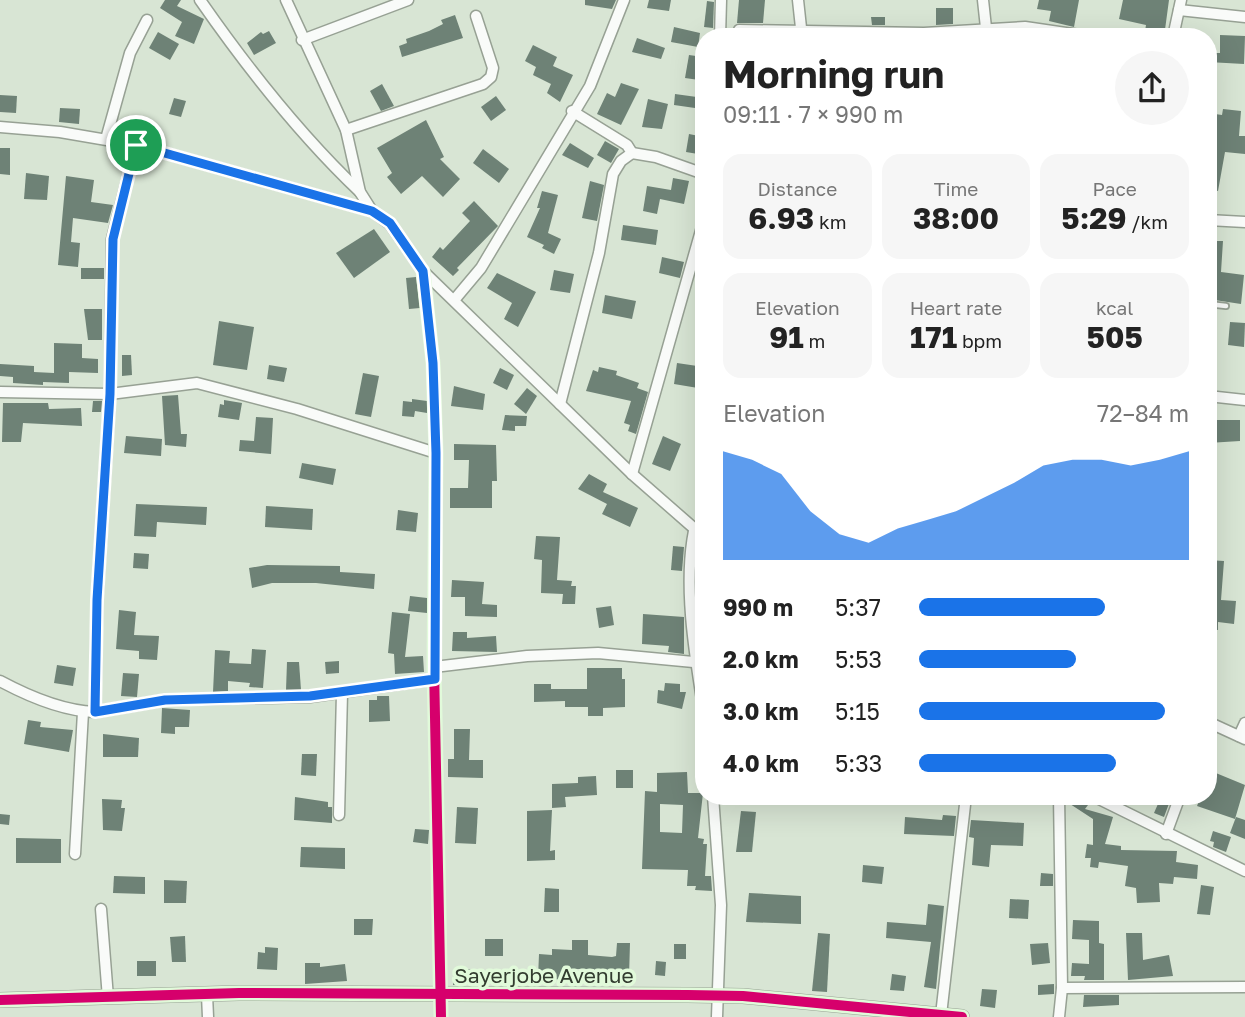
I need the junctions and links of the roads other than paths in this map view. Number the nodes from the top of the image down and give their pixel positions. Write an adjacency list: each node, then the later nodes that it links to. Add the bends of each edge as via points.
1 (200, 0): 24 (street, via 314,149)
2 (286, 0): 16 (street)
3 (408, 0): 16 (street)
4 (624, 0): 17 (street, via 590,86)
5 (721, 0): 12 (street)
6 (798, 0): 13 (street)
7 (983, 0): 14 (street)
8 (1180, 5): 10 (street); 15 (street)
9 (475, 16): 19 (street, via 493,68 491,77 483,84)
10 (1245, 17)
11 (147, 20): 20 (street, via 130,53)
12 (720, 28)
13 (801, 28)
14 (986, 28)
15 (1175, 28)
16 (302, 40): 19 (street)
17 (572, 111): 22 (street, via 627,145); 30 (street, via 481,268)
18 (0, 127): 20 (street)
19 (346, 130): 24 (street)
20 (106, 139): 21 (street)
21 (136, 145): 25 (street); 34 (street, via 113,239)
22 (632, 153): 23 (street); 37 (street, via 613,174 599,253)
23 (695, 171)
24 (360, 192): 25 (street)
25 (372, 211): 29 (street, via 390,223)
26 (1217, 220): 27 (street)
27 (1245, 222)
28 (695, 252): 39 (street)
29 (423, 271): 30 (street); 38 (street)
30 (455, 299): 37 (street)
31 (1217, 304): 32 (lane)
32 (1226, 306)
33 (0, 392): 34 (street)
34 (110, 394): 38 (street, via 197,383); 49 (street)
35 (1217, 397): 36 (street)
36 (1245, 400)
37 (560, 404): 39 (street)
38 (436, 453): 44 (street)
39 (632, 474): 40 (street)
40 (695, 530)
41 (695, 543): 42 (street, via 690,554)
42 (695, 609)
43 (695, 663): 44 (street, via 598,653)
44 (434, 667): 45 (street)
45 (435, 679): 47 (street); 66 (street)
46 (0, 681): 48 (street)
47 (342, 693): 49 (street, via 165,700); 58 (street)
48 (83, 712): 49 (street); 60 (street)
49 (95, 712)
50 (1245, 723): 52 (street)
51 (1217, 727): 52 (street)
52 (1242, 737)
53 (714, 805): 67 (street, via 722,905)
54 (965, 805): 70 (street)
55 (1059, 805): 64 (street)
56 (1110, 805): 59 (street)
57 (1177, 805): 59 (street)
58 (339, 815)
59 (1166, 834): 61 (street)
60 (75, 854)
61 (1245, 871)
62 (101, 909): 68 (street)
63 (1245, 987): 64 (street)
64 (1062, 988): 75 (street)
65 (207, 995): 66 (street, Sayerjobe Avenue); 68 (street, Sayerjobe Avenue); 71 (street)
66 (441, 996): 67 (street, Sayerjobe Avenue); 72 (street)
67 (717, 996): 70 (street, Sayerjobe Avenue); 73 (street)
68 (108, 998): 69 (street, Sayerjobe Avenue)
69 (0, 1000)
70 (942, 1015): 74 (street, Sayerjobe Avenue)
71 (208, 1017)
72 (441, 1017)
73 (717, 1017)
74 (962, 1017)
75 (1059, 1017)

